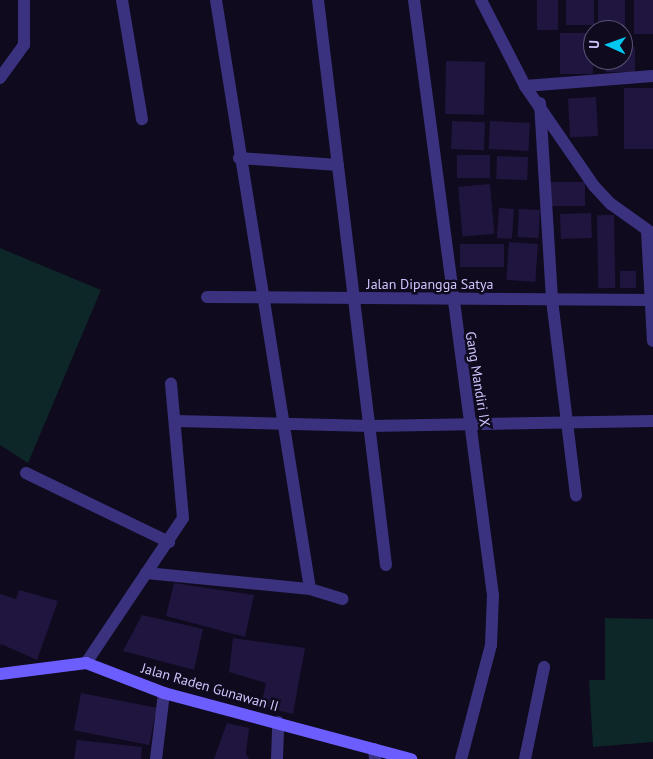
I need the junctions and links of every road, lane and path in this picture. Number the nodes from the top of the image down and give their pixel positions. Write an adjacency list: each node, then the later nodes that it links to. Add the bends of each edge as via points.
1 (24, 0): 8 (street, via 24,46)
2 (122, 0): 11 (street)
3 (216, 0): 12 (street)
4 (318, 0): 13 (street)
5 (414, 0): 18 (street, Gang Mandiri IX)
6 (481, 0): 9 (street)
7 (653, 76): 9 (street)
8 (0, 78)
9 (525, 86): 10 (street)
10 (540, 103): 14 (street, via 594,186); 19 (street)
11 (142, 119)
12 (239, 158): 13 (street); 15 (street)
13 (338, 166): 17 (street)
14 (650, 232): 20 (street)
15 (260, 295): 16 (street, Jalan Dipangga Satya); 17 (street, Jalan Dipangga Satya); 27 (street)
16 (207, 296)
17 (357, 299): 18 (street, Jalan Dipangga Satya); 28 (street)
18 (450, 299): 19 (street, Jalan Dipangga Satya); 26 (street, Gang Mandiri IX)
19 (552, 300): 20 (street, Jalan Dipangga Satya); 24 (street)
20 (651, 300): 21 (street)
21 (653, 341)
22 (171, 384): 23 (street)
23 (176, 421): 27 (street); 31 (street, via 183,518)
24 (570, 421): 25 (street); 26 (street); 30 (street)
25 (653, 422)
26 (470, 423): 28 (street); 45 (street, Gang Mandiri IX, via 494,621)
27 (282, 424): 28 (street); 34 (street)
28 (371, 426): 32 (street)
29 (26, 473): 31 (street)
30 (576, 496)
31 (170, 542): 33 (street)
32 (386, 564)
33 (146, 572): 34 (street); 36 (street)
34 (310, 589): 35 (street)
35 (343, 599)
36 (86, 663): 38 (street, Jalan Raden Gunawan II); 39 (street, Jalan Raden Gunawan II)
37 (544, 667): 46 (street)
38 (0, 674)
39 (164, 693): 40 (street, Jalan Raden Gunawan II); 42 (street)
40 (278, 722): 41 (street, Jalan Raden Gunawan II); 43 (street)
41 (375, 754): 44 (street, Jalan Raden Gunawan II)
42 (156, 759)
43 (277, 759)
44 (411, 759)
45 (461, 759)
46 (525, 759)

